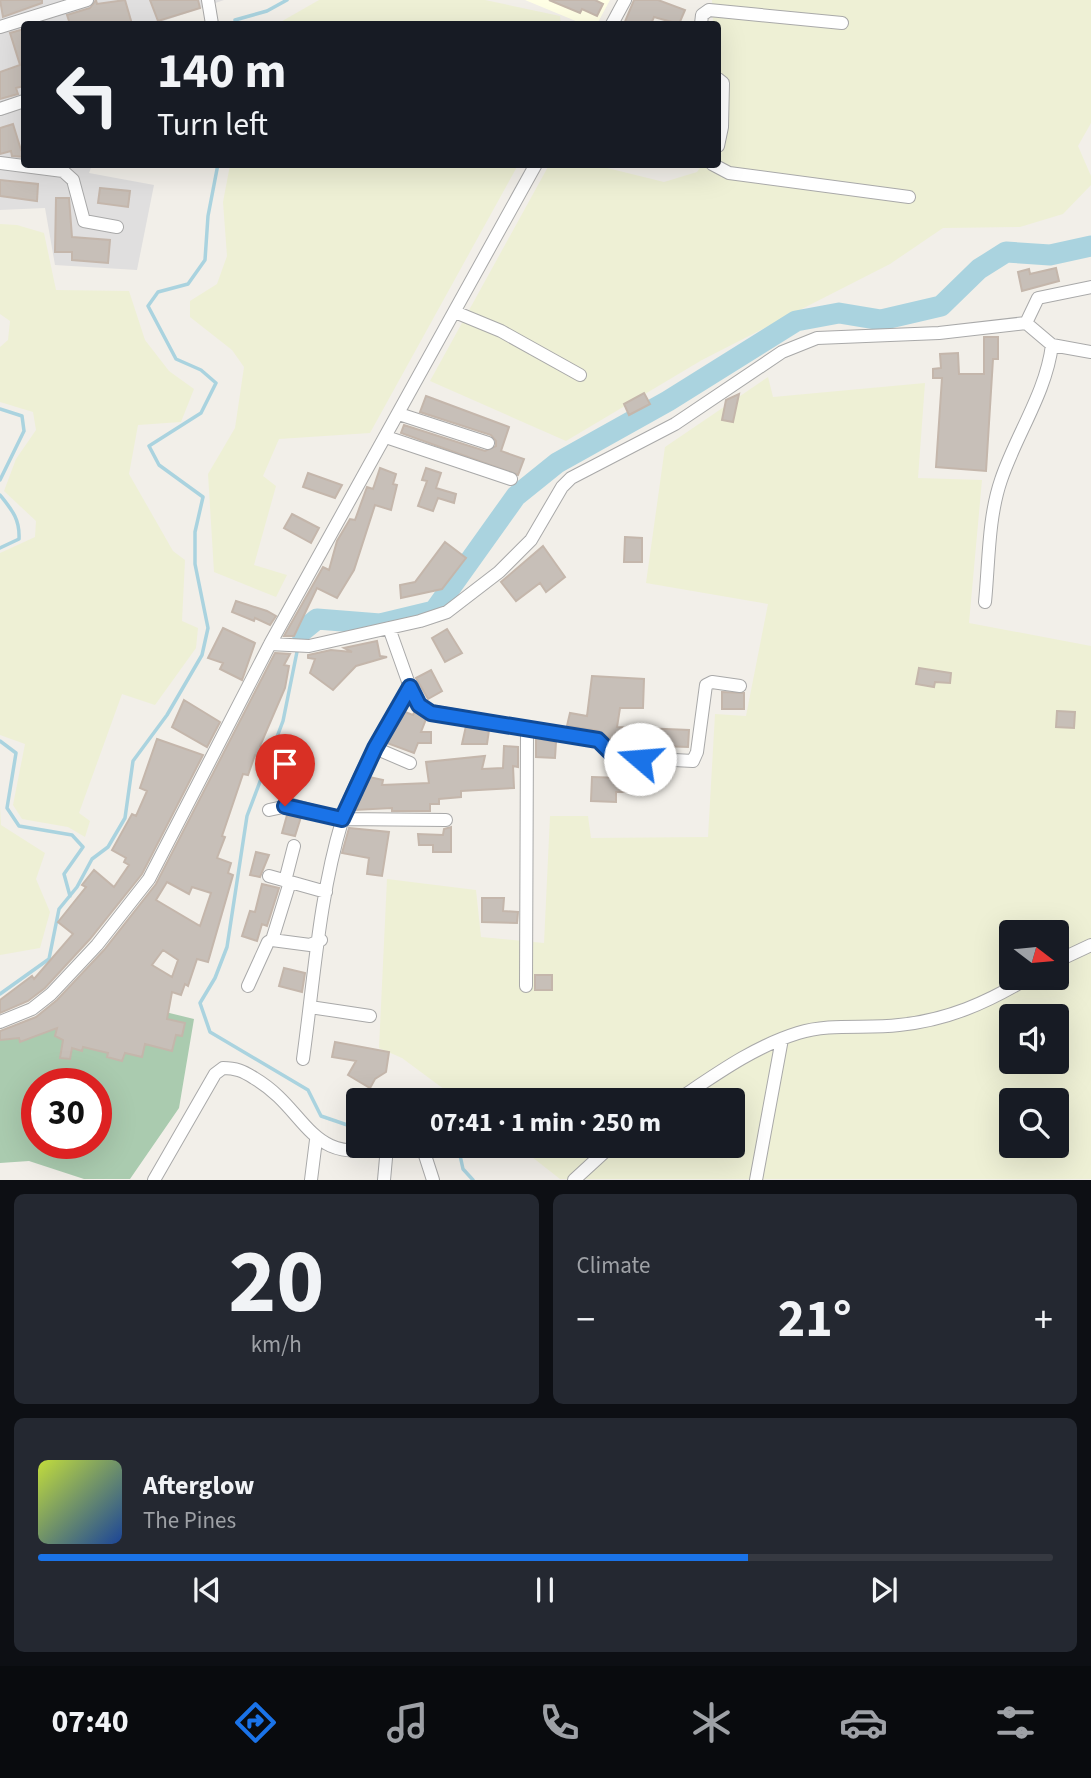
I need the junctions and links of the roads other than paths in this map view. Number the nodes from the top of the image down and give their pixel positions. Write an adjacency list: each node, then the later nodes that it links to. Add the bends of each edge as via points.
1 (88, 0): 8 (street)
2 (208, 0): 4 (street)
3 (625, 0): 5 (street)
4 (212, 21)
5 (614, 21)
6 (701, 21): 7 (street, via 709,10)
7 (842, 23)
8 (0, 27)
9 (721, 81): 12 (street)
10 (21, 102): 11 (street)
11 (0, 109)
12 (721, 135)
13 (0, 163): 14 (street)
14 (21, 164)
15 (50, 168): 19 (street, via 73,180 84,221)
16 (534, 168): 21 (street)
17 (720, 168): 18 (street, via 729,173)
18 (909, 197)
19 (117, 226)
20 (1091, 287): 22 (street, via 1038,298)
21 (455, 313): 25 (street, via 502,331); 26 (street)
22 (1026, 323): 23 (street); 31 (street, via 939,333 817,338 782,352 675,424 571,478 531,540 447,612)
23 (1052, 345): 24 (street); 30 (street, via 1042,384 1001,478)
24 (1091, 352)
25 (580, 375)
26 (399, 414): 27 (street); 28 (street)
27 (386, 437): 29 (street); 32 (street)
28 (488, 443)
29 (511, 479)
30 (985, 602)
31 (389, 628): 32 (street, via 309,646); 34 (street)
32 (270, 644): 54 (street, via 149,879 106,935 51,994 32,1009)
33 (740, 686): 35 (street, via 706,685 693,761 618,758 598,740)
34 (410, 687): 35 (street, via 419,705 431,713); 36 (street)
35 (527, 730): 50 (street)
36 (375, 748): 37 (street); 39 (street)
37 (410, 763)
38 (269, 810): 39 (street, via 292,805)
39 (342, 819): 40 (street); 44 (street)
40 (446, 820)
41 (294, 846): 43 (street)
42 (269, 876): 43 (street)
43 (288, 881): 44 (street); 45 (street)
44 (326, 892): 46 (street)
45 (272, 940): 46 (street, via 310,945); 49 (street)
46 (320, 940): 52 (street)
47 (1091, 945): 48 (street)
48 (1069, 955)
49 (248, 986)
50 (526, 986)
51 (1008, 990): 55 (street, via 950,1017 844,1026)
52 (310, 1007): 53 (street); 56 (street)
53 (370, 1016)
54 (0, 1022)
55 (782, 1039): 57 (street, via 751,1052); 68 (street)
56 (303, 1059)
57 (696, 1088)
58 (316, 1140): 59 (street); 63 (street, via 272,1088 240,1070 223,1068 215,1074); 64 (street)
59 (346, 1150)
60 (387, 1158): 65 (street)
61 (426, 1158): 66 (street)
62 (598, 1158): 67 (street)
63 (154, 1180)
64 (311, 1180)
65 (384, 1180)
66 (433, 1180)
67 (574, 1180)
68 (756, 1180)

